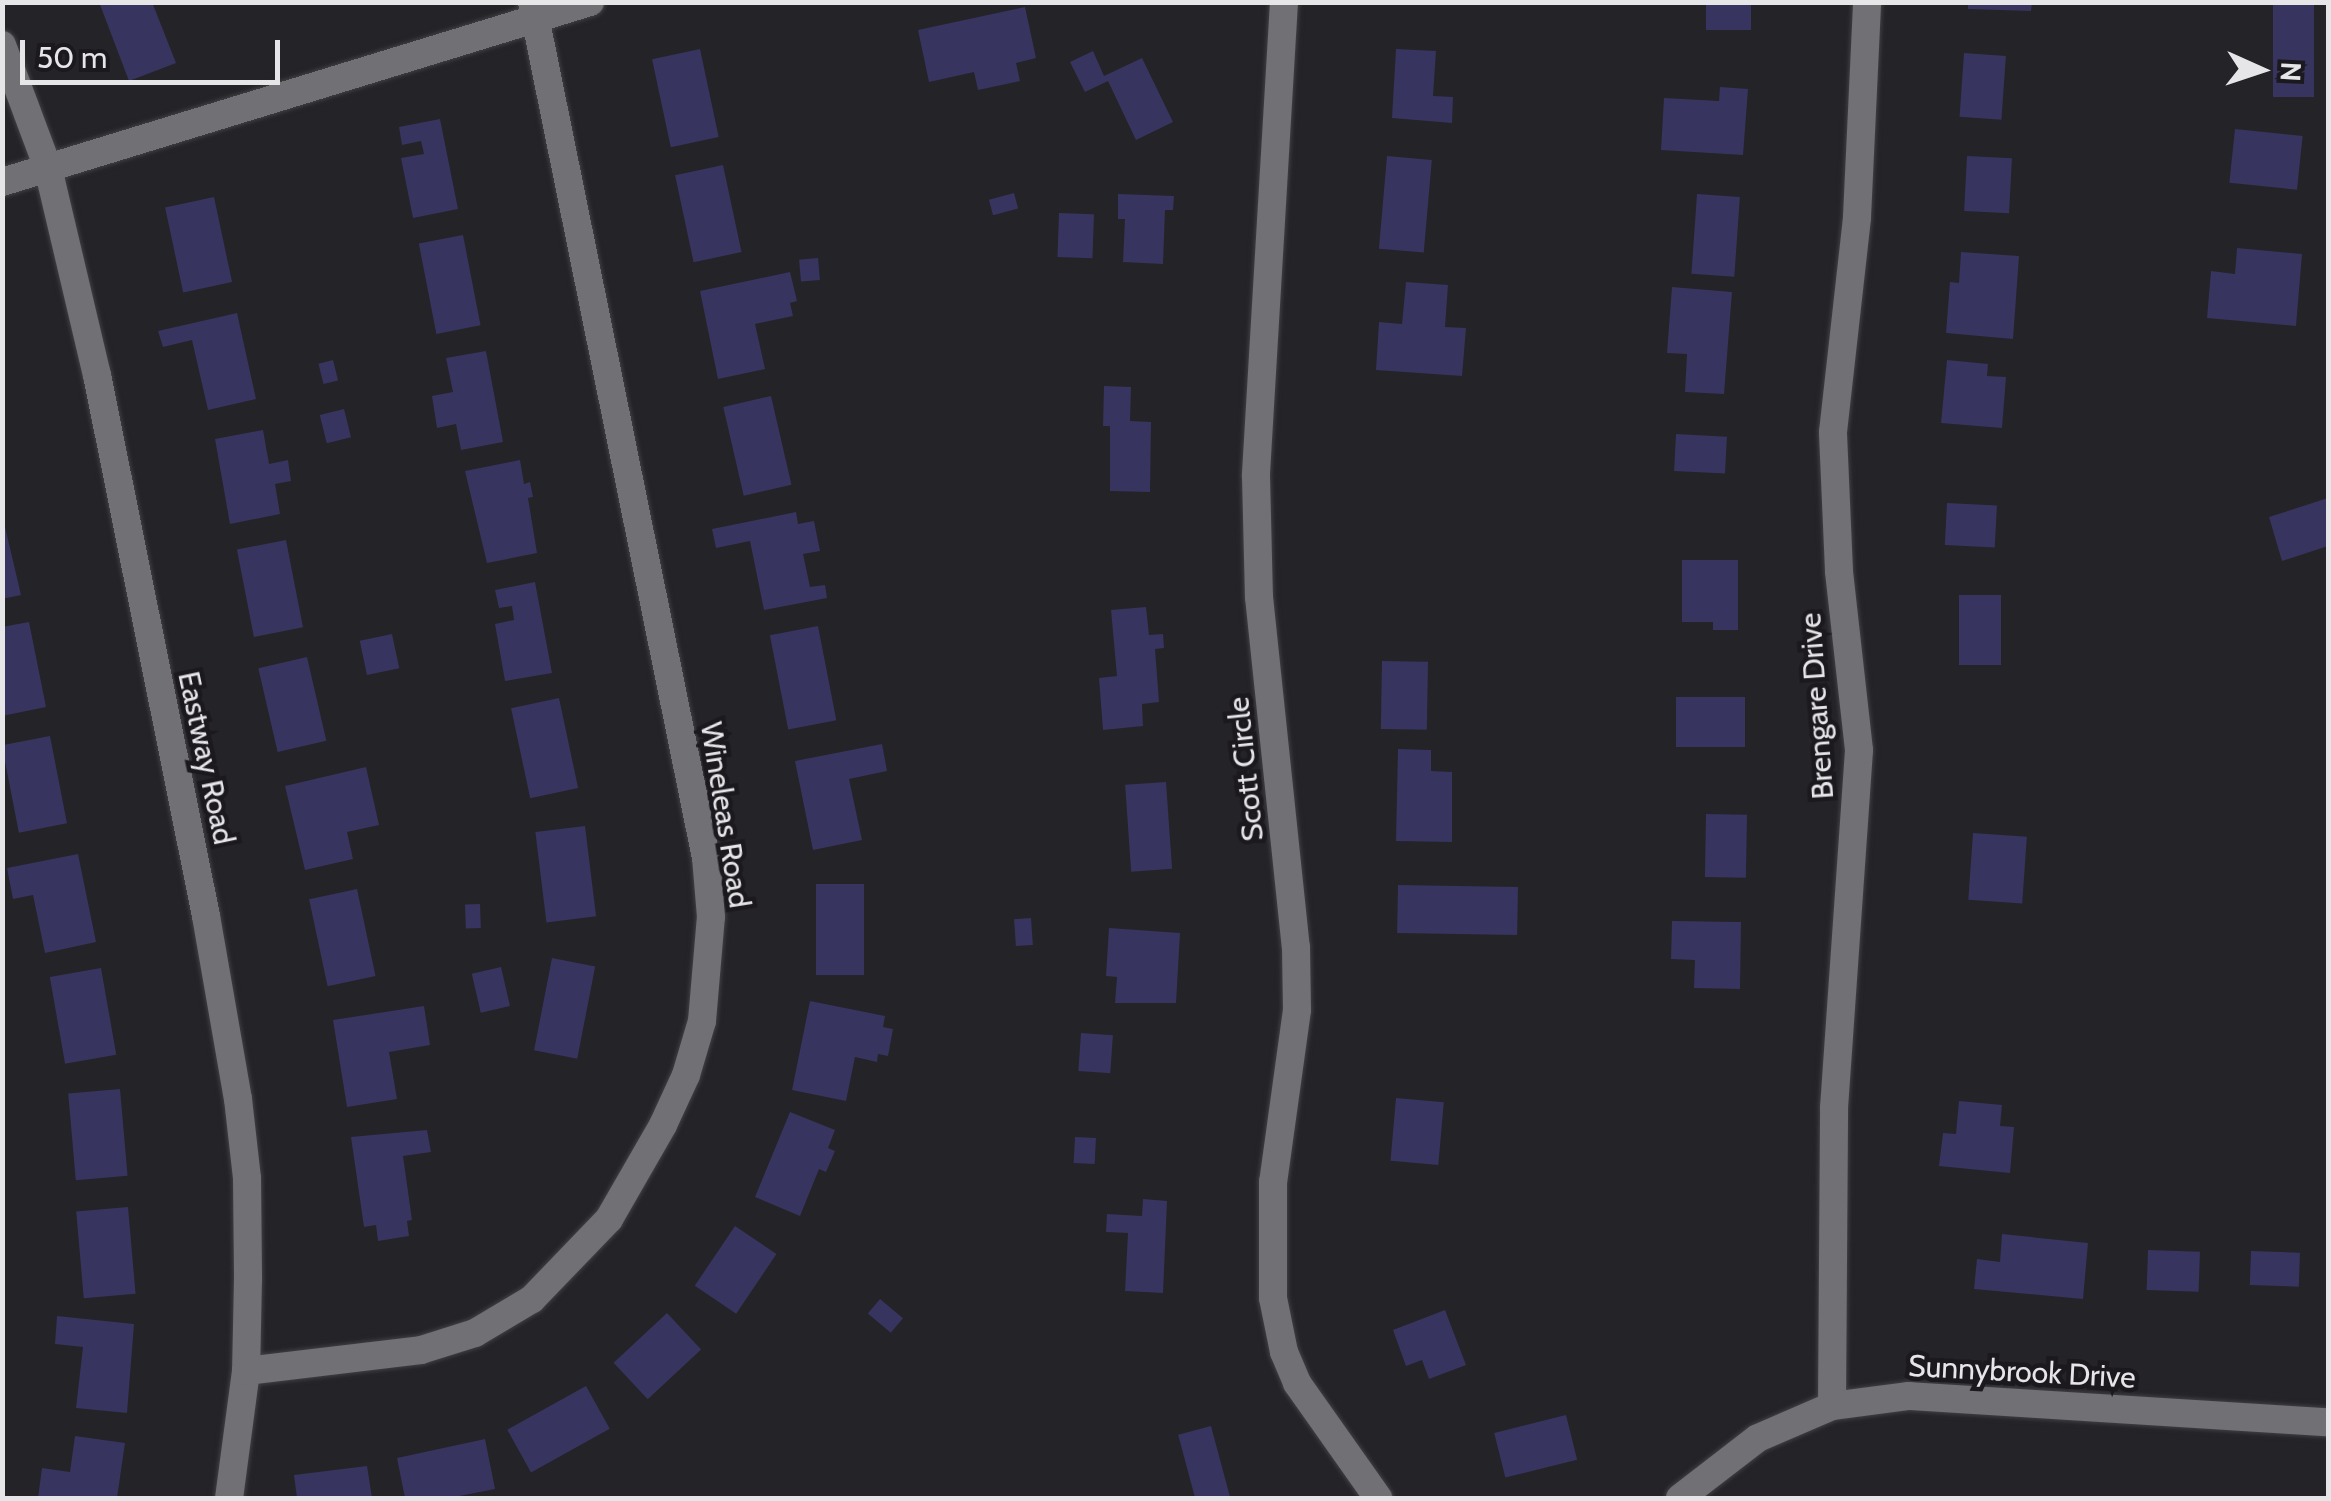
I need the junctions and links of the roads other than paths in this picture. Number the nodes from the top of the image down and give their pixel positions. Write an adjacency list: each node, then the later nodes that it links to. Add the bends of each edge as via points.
1 (590, 2): 4 (street)
2 (1284, 2): 12 (street, Scott Circle, via 1256,476 1259,597 1296,947 1297,1010 1273,1182 1273,1298 1297,1383)
3 (1867, 2): 9 (street, Brengare Drive, via 1857,217 1833,432 1839,571 1859,750 1834,1108)
4 (533, 11): 6 (street); 8 (street, Wineleas Road, via 706,858 710,917 702,1021 671,1108 610,1220 532,1299 475,1333 421,1350)
5 (2, 45): 6 (street, Eastway Road)
6 (48, 168): 7 (street); 8 (street, Eastway Road, via 97,376 238,1099 247,1178)
7 (2, 182)
8 (246, 1371): 11 (street, Eastway Road)
9 (1832, 1406): 10 (street, Sunnybrook Drive, via 1910,1396); 13 (street, Sunnybrook Drive, via 1758,1438)
10 (2328, 1422)
11 (228, 1498)
12 (1378, 1498)
13 (1680, 1498)

